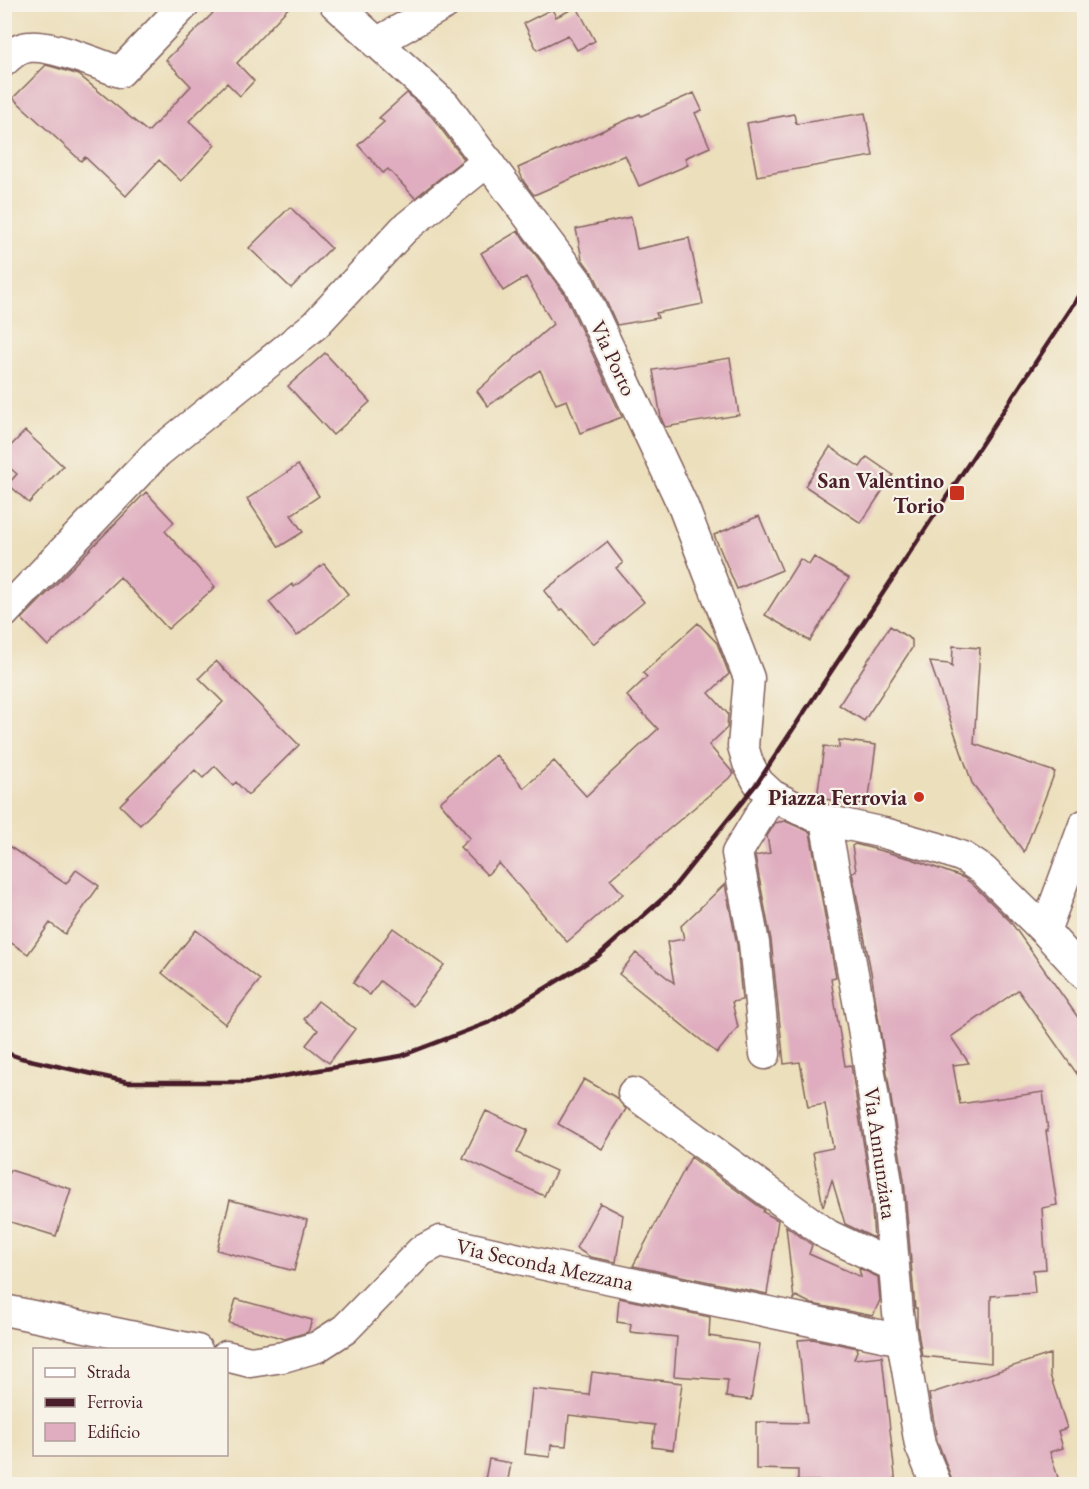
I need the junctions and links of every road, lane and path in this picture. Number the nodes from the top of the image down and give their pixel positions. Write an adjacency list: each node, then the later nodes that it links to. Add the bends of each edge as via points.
1 (185, 4): 5 (street, via 120,72 42,46 15,51)
2 (335, 4): 4 (street, Via Porto)
3 (445, 4): 4 (street)
4 (375, 43): 6 (street, Via Porto, via 445,105)
5 (4, 61)
6 (488, 161): 7 (street, via 404,229 315,325 158,453); 8 (street, Via Porto, via 579,284 683,507 748,678 743,747 748,763)
7 (4, 613)
8 (765, 788): 9 (street); 13 (street, via 737,853 754,943)
9 (825, 820): 11 (street, via 963,857 983,870); 15 (street, Via Annunziata, via 867,1050 887,1183)
10 (1084, 825): 11 (street)
11 (1045, 931): 12 (street)
12 (1084, 974)
13 (765, 1054)
14 (633, 1093): 15 (street, via 828,1235)
15 (894, 1266): 17 (street, Via Annunziata)
16 (4, 1310): 18 (street)
17 (902, 1340): 19 (street, Via Seconda Mezzana, via 440,1241 422,1251 345,1329 317,1347 250,1362); 20 (street, Via Annunziata, via 920,1445)
18 (187, 1348)
19 (228, 1356)
20 (936, 1485)

